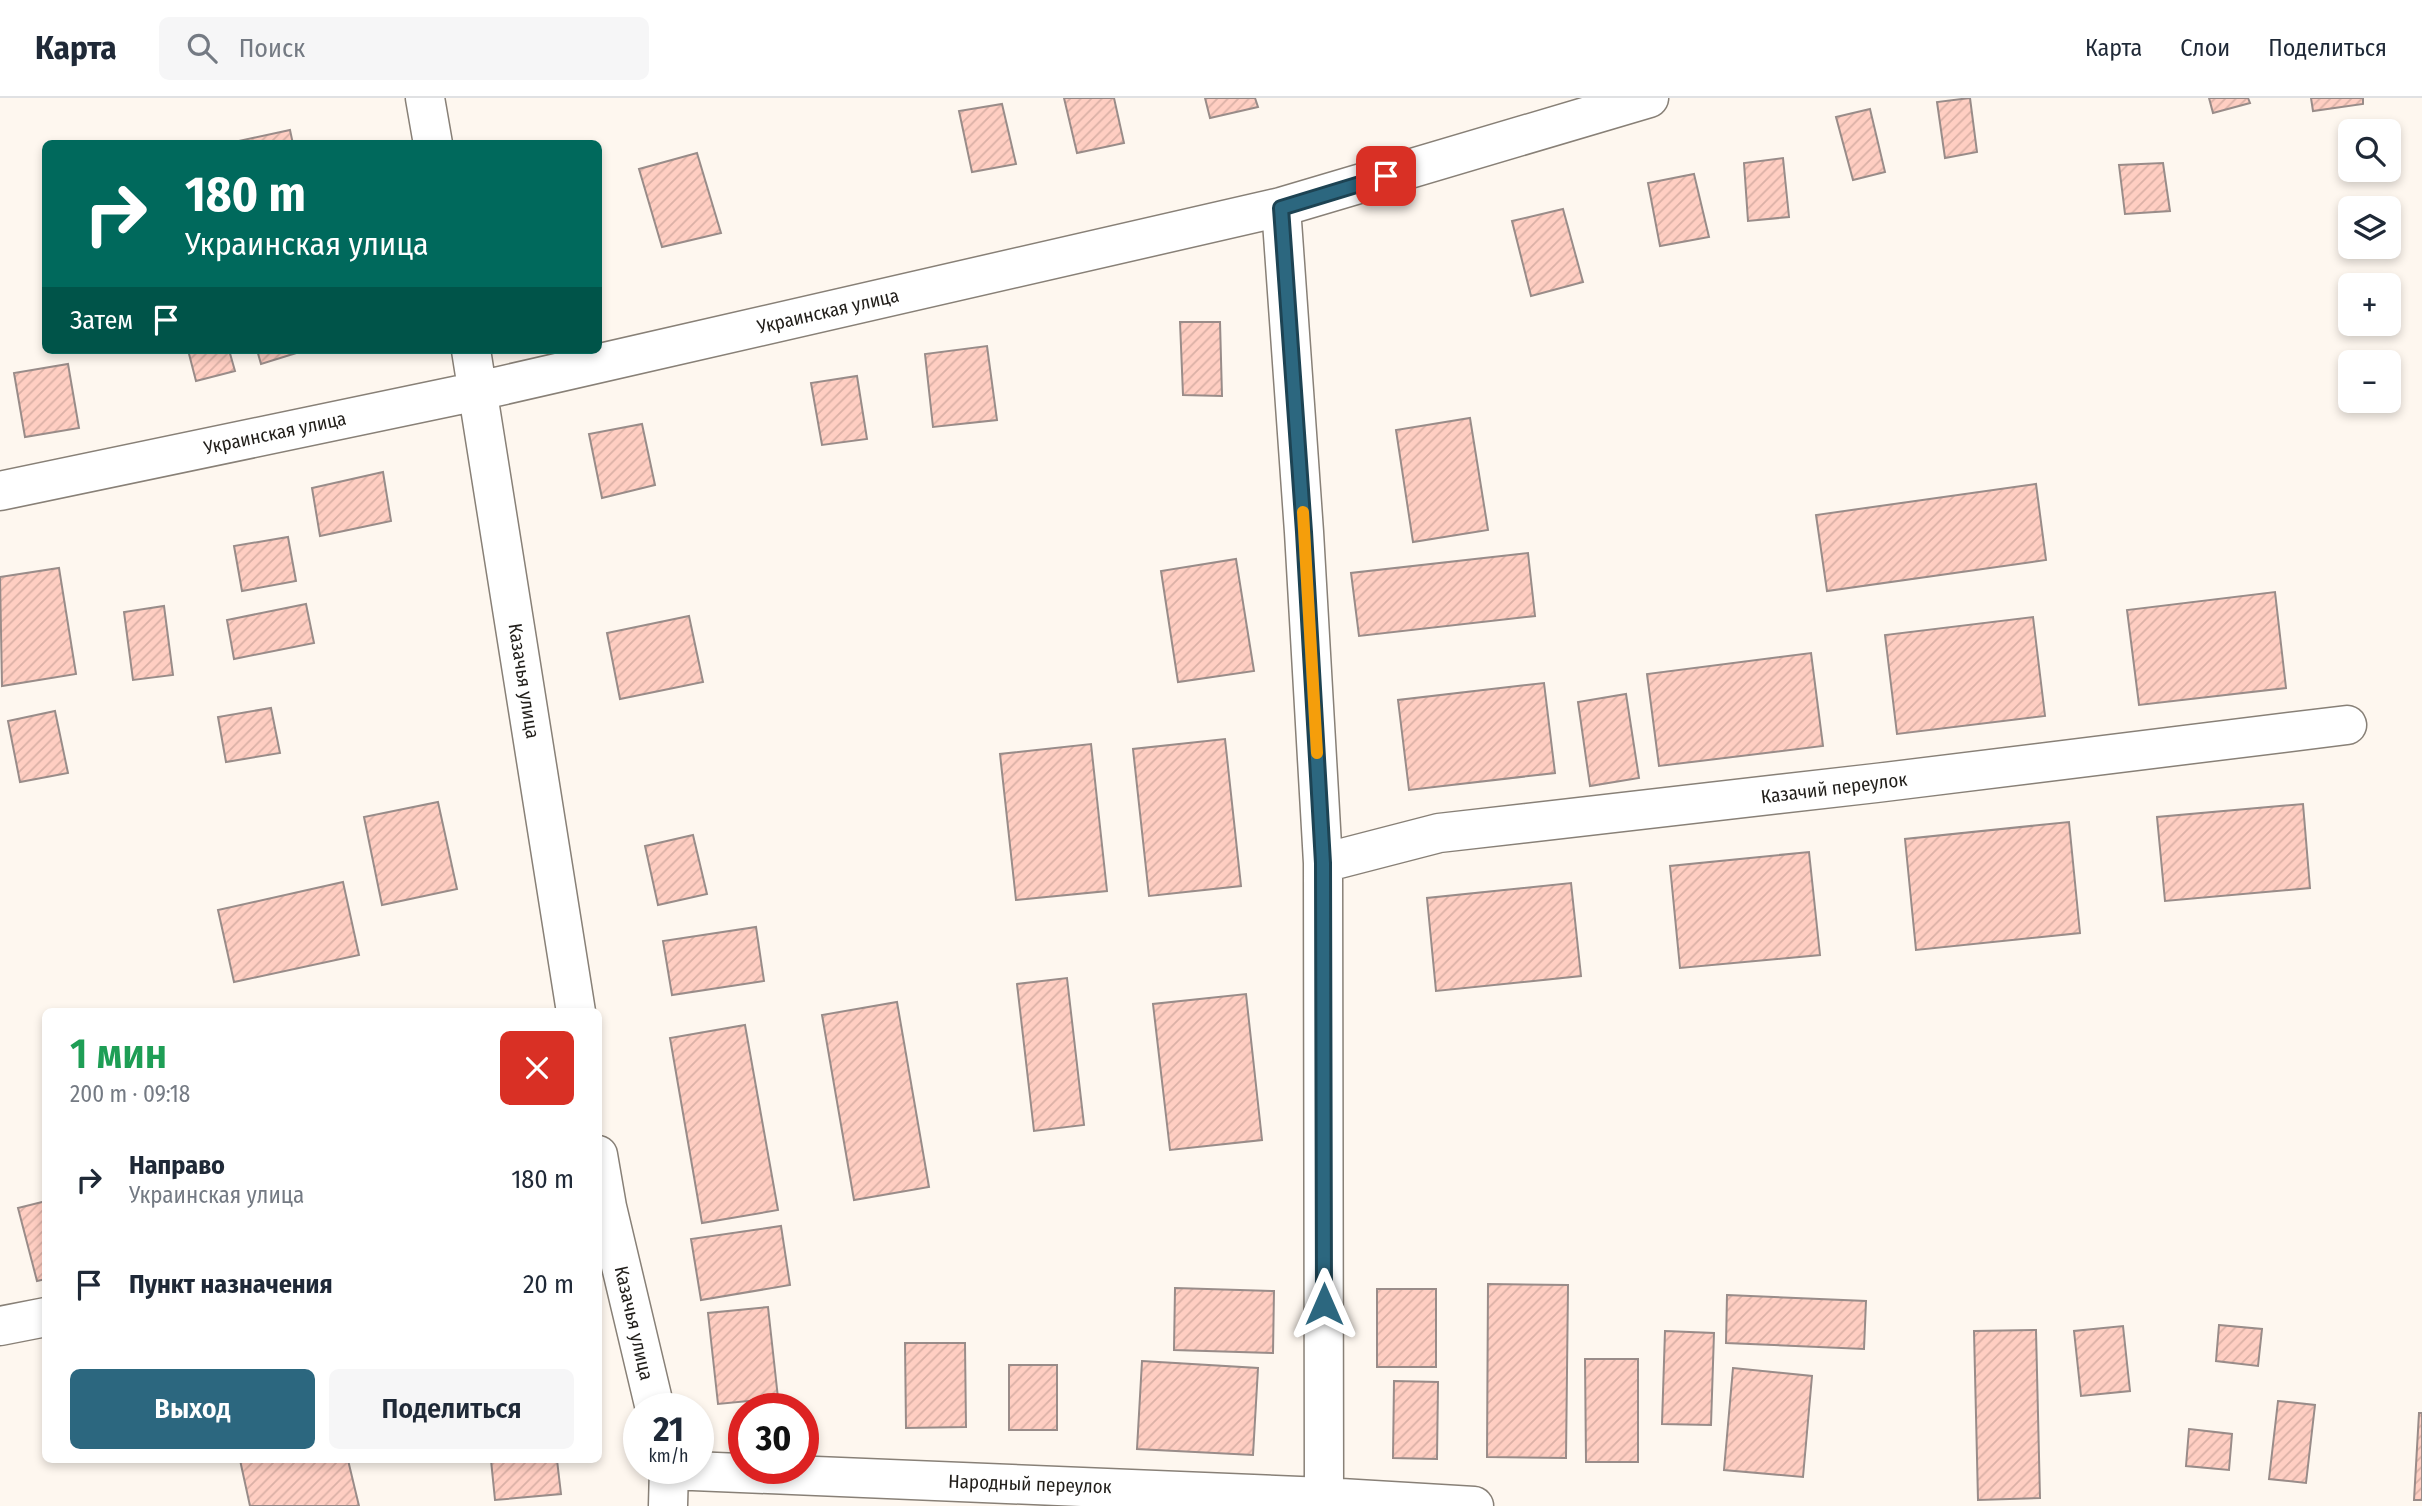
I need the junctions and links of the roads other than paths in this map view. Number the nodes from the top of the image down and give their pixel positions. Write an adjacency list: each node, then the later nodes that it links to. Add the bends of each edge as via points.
1 (425, 98): 3 (street)
2 (1649, 98): 4 (street, Украинская улица)
3 (432, 140)
4 (1281, 208): 6 (street, Украинская улица); 9 (street)
5 (472, 354): 6 (street, Казачья улица)
6 (478, 391): 7 (street, Украинская улица); 10 (street, Казачья улица)
7 (0, 491)
8 (2347, 725): 9 (street, Казачий переулок, via 1439,833)
9 (1323, 863): 16 (street)
10 (575, 1008)
11 (603, 1208): 14 (street, Казачья улица)
12 (42, 1318): 13 (street)
13 (0, 1326)
14 (650, 1393)
15 (714, 1482): 16 (street, Народный переулок)
16 (1324, 1497): 17 (street, Народный переулок)
17 (1474, 1506)

